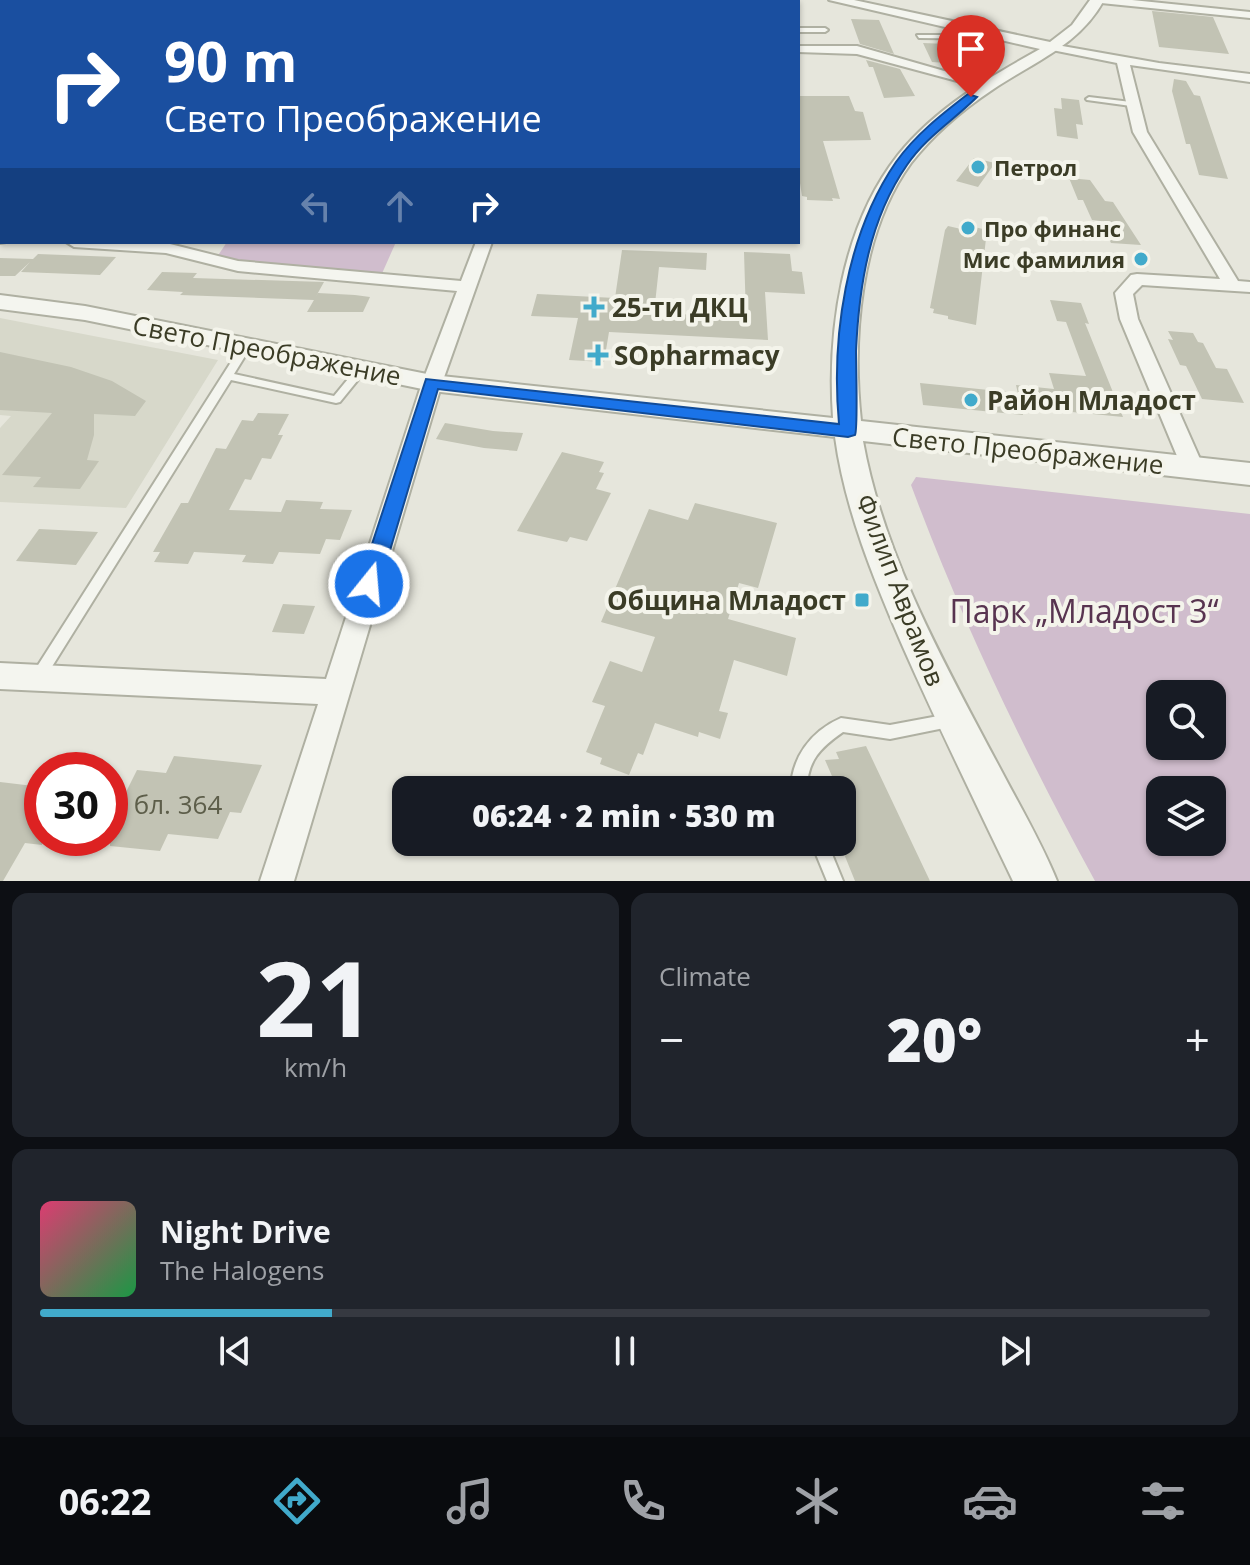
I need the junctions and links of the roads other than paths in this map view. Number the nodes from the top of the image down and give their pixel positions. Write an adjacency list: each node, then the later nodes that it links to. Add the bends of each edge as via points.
1 (836, 0): 8 (street)
2 (1099, 0): 3 (street); 9 (street, Филип Аврамов, via 1084,23)
3 (1250, 15)
4 (800, 30): 5 (lane)
5 (825, 30)
6 (919, 36): 7 (lane)
7 (974, 37): 8 (lane); 11 (lane)
8 (1004, 37): 9 (street)
9 (1051, 47): 12 (street); 14 (street, Филип Аврамов)
10 (800, 49): 14 (street, via 857,50)
11 (983, 50)
12 (1123, 61): 13 (street); 16 (street)
13 (1250, 78)
14 (987, 85): 26 (street, Филип Аврамов, via 937,124 902,163 861,248 851,299)
15 (1089, 99): 16 (lane)
16 (1131, 104): 19 (street, via 1140,132)
17 (105, 244): 20 (street, via 166,248 238,266)
18 (483, 244): 20 (street)
19 (1241, 286): 27 (street, via 1137,279 1124,293 1129,319)
20 (467, 287): 25 (street)
21 (0, 302): 22 (street, Свето Преображение, via 85,313)
22 (245, 348): 23 (street, Свето Преображение); 24 (lane)
23 (361, 370): 24 (lane, via 336,400); 25 (street, Свето Преображение)
24 (228, 376): 30 (lane)
25 (432, 383): 26 (street, Свето Преображение); 31 (street)
26 (848, 431): 27 (street, Свето Преображение); 32 (street, Филип Аврамов, via 873,533)
27 (1193, 468): 28 (street, Свето Преображение)
28 (1250, 474)
29 (0, 676): 30 (street)
30 (38, 678): 31 (street)
31 (336, 692): 35 (street)
32 (954, 720): 33 (lane, via 890,732 841,725 814,744); 37 (street, Филип Аврамов)
33 (800, 776)
34 (825, 856): 36 (lane)
35 (277, 881)
36 (835, 881)
37 (1036, 881)

